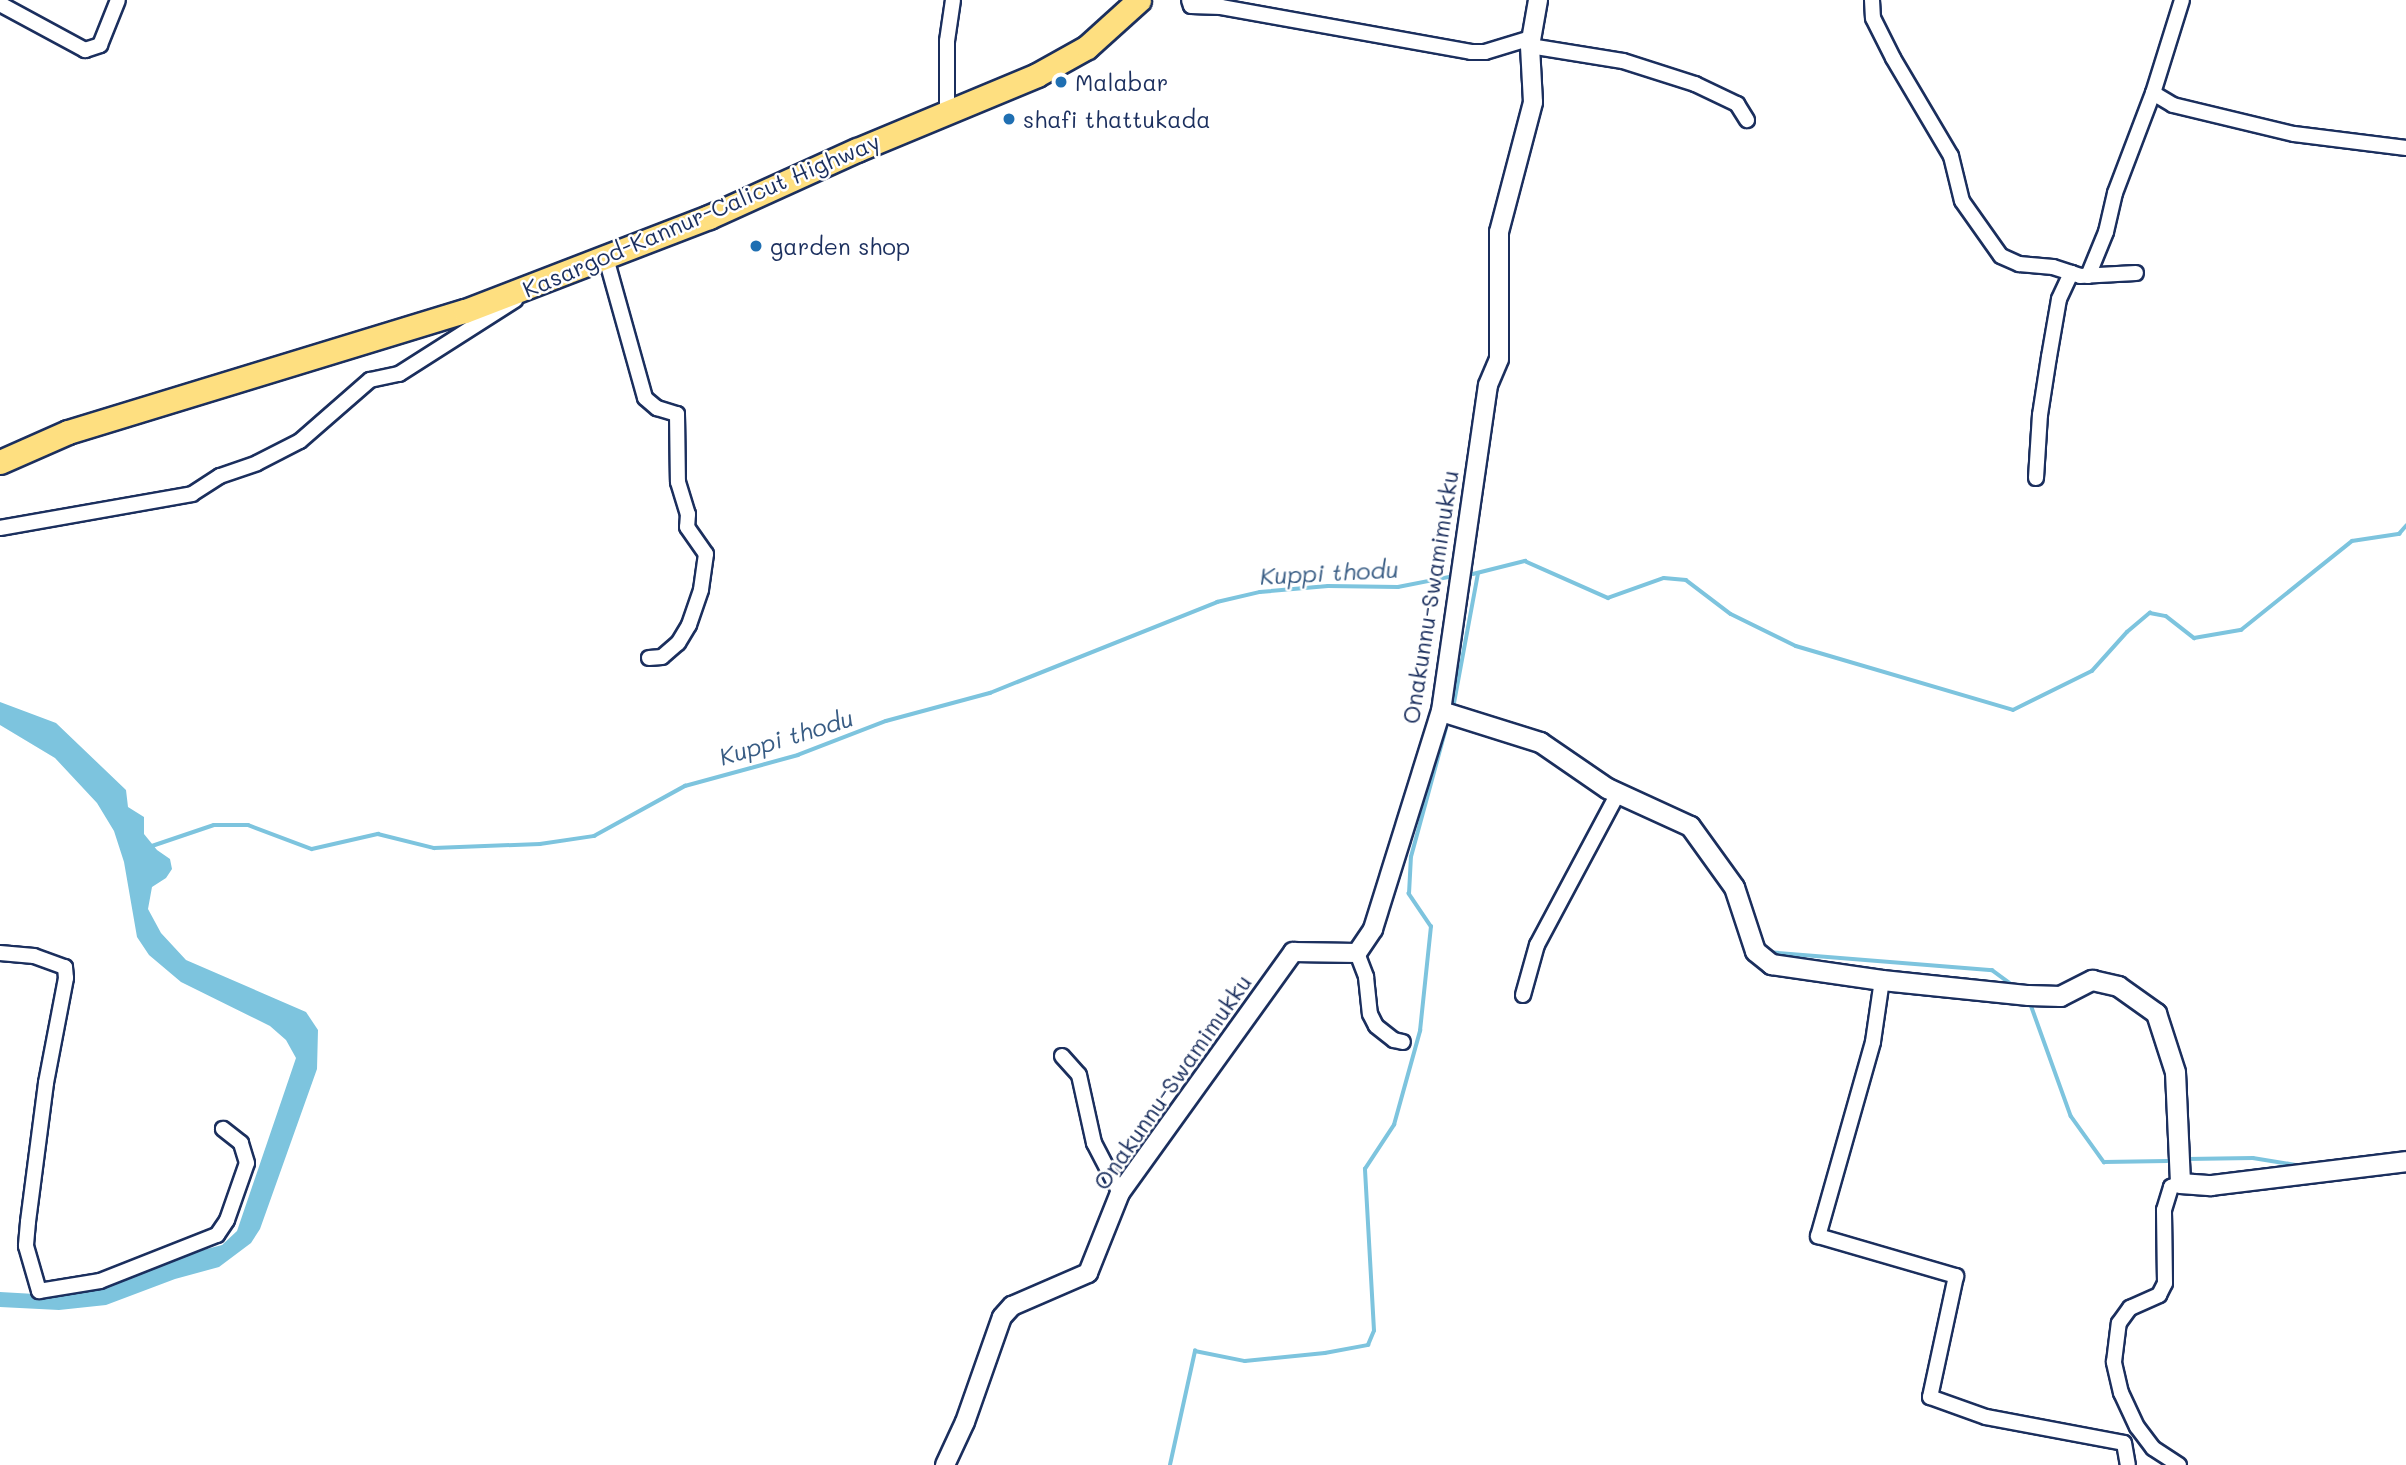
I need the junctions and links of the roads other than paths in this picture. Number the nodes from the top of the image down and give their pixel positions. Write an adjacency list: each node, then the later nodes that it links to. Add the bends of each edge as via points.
1 (118, 0): 8 (street, via 100,45 85,50)
2 (953, 0): 11 (street, via 947,41)
3 (1139, 0): 11 (highway, Kasargod-Kannur-Calicut Highway, via 1087,47 1037,75)
4 (1189, 0): 9 (street, via 1191,6 1221,7 1471,52)
5 (1538, 0): 9 (street, Onakunnu-Swamimukku)
6 (1872, 0): 15 (street, via 1873,18 1951,156 1962,201 1983,234 2001,256 2019,264)
7 (2182, 0): 10 (street)
8 (0, 4)
9 (1531, 42): 12 (street, via 1623,61 1703,87 1737,104); 23 (street, Onakunnu-Swamimukku, via 1533,102 1499,232 1499,359 1488,385)
10 (2153, 93): 13 (street, via 2173,105 2294,134); 17 (street)
11 (947, 113): 14 (highway, Kasargod-Kannur-Calicut Highway)
12 (1747, 120)
13 (2406, 148)
14 (606, 258): 18 (highway, Kasargod-Kannur-Calicut Highway); 22 (street, via 645,398 657,408 677,414 687,527 706,554 701,590 689,625 662,657)
15 (2071, 273): 17 (street); 20 (street, via 2059,299 2050,347)
16 (2136, 273): 17 (street)
17 (2088, 276)
18 (543, 283): 19 (highway, Kasargod-Kannur-Calicut Highway, via 68,432); 21 (street, via 399,374 370,380 300,441 220,476 192,494)
19 (0, 462)
20 (2036, 478)
21 (0, 528)
22 (649, 658)
23 (1441, 711): 24 (main road, via 1540,742); 26 (street, Onakunnu-Swamimukku, via 1373,929)
24 (1618, 793): 27 (main road, via 1690,826 1734,887 1755,951 1771,964); 28 (street, via 1537,945)
25 (0, 953): 31 (street, via 34,956 65,967 26,1245 39,1291 100,1281 217,1235 247,1163 242,1143)
26 (1357, 954): 29 (street, via 1376,1026); 34 (street, Onakunnu-Swamimukku, via 1293,952)
27 (1882, 980): 33 (main road, via 2060,996 2092,980 2118,986 2156,1013 2160,1024 2175,1072); 36 (street, via 1873,1042 1818,1236 1956,1276 1930,1397 1986,1417 2124,1443)
28 (1522, 995)
29 (1403, 1042)
30 (1062, 1056): 34 (street, via 1079,1075 1094,1143)
31 (223, 1129)
32 (2406, 1161): 33 (main road, via 2211,1185)
33 (2180, 1183): 37 (street, via 2171,1187 2164,1210 2165,1283 2159,1295 2130,1308 2119,1322 2114,1362 2121,1394 2137,1427 2153,1448)
34 (1120, 1194): 35 (street, Onakunnu-Swamimukku, via 1088,1273 1012,1306 1002,1317)
35 (945, 1465)
36 (2128, 1465)
37 (2179, 1465)

